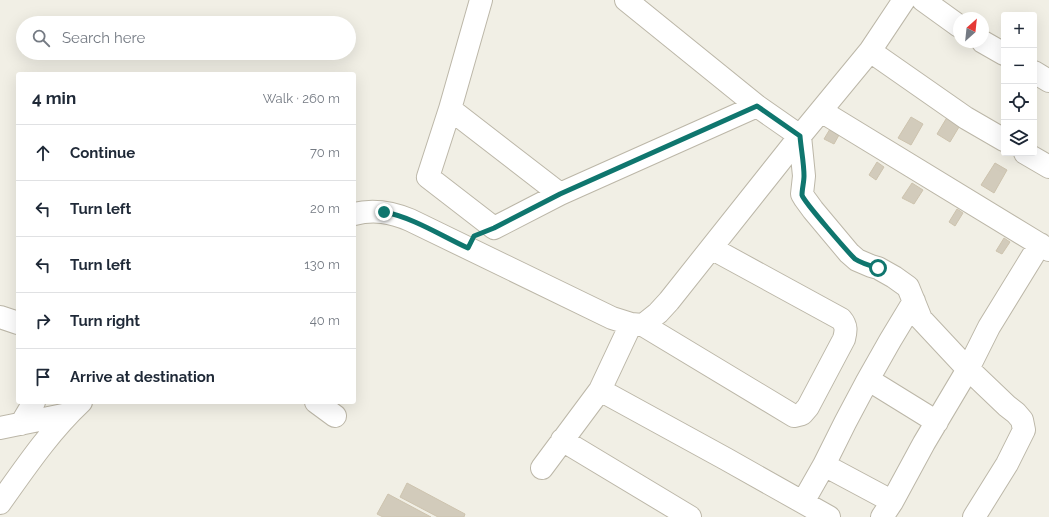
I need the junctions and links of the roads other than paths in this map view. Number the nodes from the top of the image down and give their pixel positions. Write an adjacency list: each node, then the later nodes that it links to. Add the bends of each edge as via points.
1 (481, 0): 12 (street)
2 (626, 0): 11 (street)
3 (904, 0): 7 (street)
4 (923, 0): 5 (street)
5 (953, 22)
6 (989, 45): 8 (street)
7 (870, 51): 13 (street); 15 (street, via 966,118)
8 (1001, 52)
9 (1037, 74): 10 (street)
10 (1049, 81)
11 (757, 106): 14 (street); 18 (street)
12 (450, 109): 18 (street); 20 (street, via 428,177)
13 (821, 111): 14 (street); 21 (street)
14 (800, 136): 23 (street); 24 (street, via 804,199 849,253 857,260 878,268 908,287)
15 (1001, 138)
16 (1030, 156): 17 (street)
17 (1049, 167)
18 (560, 194): 20 (street)
19 (356, 214): 22 (street, via 373,211 396,214)
20 (494, 228): 22 (street, via 474,236)
21 (1044, 247): 28 (street, via 989,328)
22 (468, 248): 27 (street, via 612,318)
23 (711, 248): 27 (street, via 664,307); 27 (street, via 845,323 847,329 844,339 802,414 794,416)
24 (914, 301): 28 (street, via 921,319); 29 (street)
25 (0, 316): 26 (street)
26 (16, 322)
27 (637, 324): 30 (street)
28 (968, 369): 35 (street); 46 (street, via 1016,413 1022,420 1024,430 1007,464)
29 (869, 380): 35 (street); 39 (street)
30 (600, 390): 38 (street); 41 (street)
31 (33, 404): 36 (street)
32 (319, 404): 34 (street)
33 (74, 408): 36 (street); 42 (street, via 42,444)
34 (336, 416)
35 (937, 422): 43 (street)
36 (21, 424): 37 (street)
37 (0, 428)
38 (562, 440): 40 (street); 44 (street)
39 (824, 465): 41 (street); 43 (street, via 882,496)
40 (542, 468)
41 (803, 502): 45 (street)
42 (0, 503)
43 (887, 509)
44 (690, 517)
45 (829, 517)
46 (974, 517)

